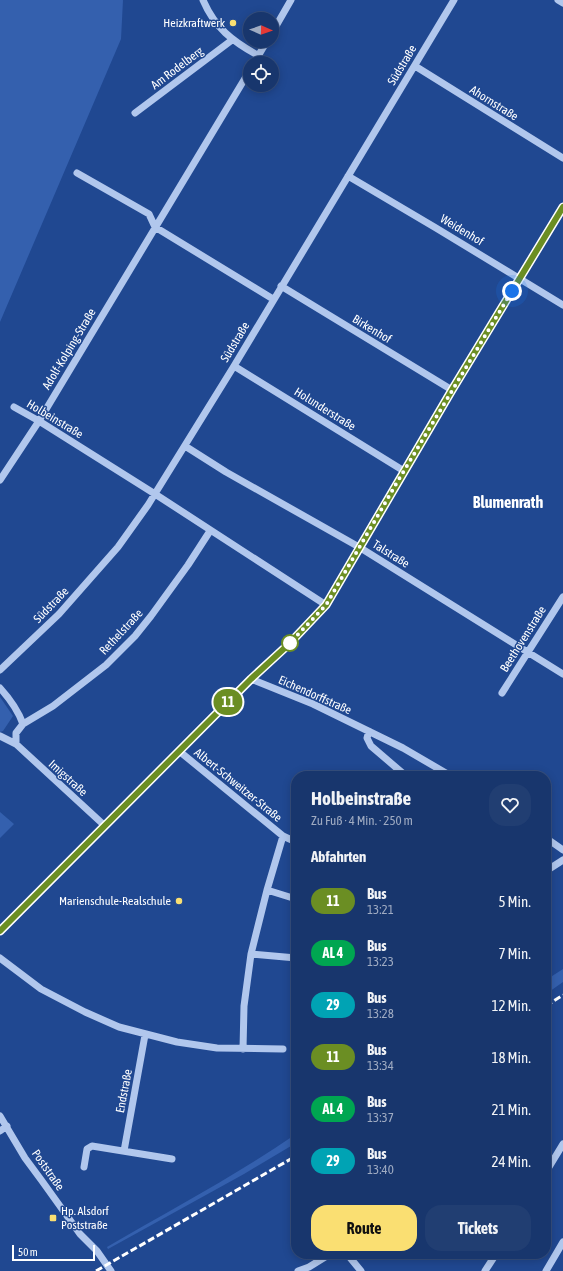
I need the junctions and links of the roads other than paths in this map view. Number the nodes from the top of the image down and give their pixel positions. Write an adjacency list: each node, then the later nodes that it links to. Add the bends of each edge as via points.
1 (203, 0): 7 (street, via 221,30)
2 (291, 0): 6 (street)
3 (454, 0): 10 (street, Südstraße)
4 (558, 0): 5 (street)
5 (563, 3)
6 (279, 21)
7 (232, 40): 9 (street); 12 (street, Am Rodelberg)
8 (263, 48): 9 (street)
9 (258, 56)
10 (415, 66): 13 (street, Ahornstraße); 15 (street, Südstraße)
11 (243, 82): 17 (street, Adolf-Kolping-Straße)
12 (136, 113)
13 (563, 158)
14 (77, 173): 17 (street, via 149,214)
15 (348, 176): 18 (street, Weidenhof); 19 (street, Südstraße)
16 (563, 207): 18 (street)
17 (155, 227): 20 (street); 25 (street, Adolf-Kolping-Straße)
18 (519, 278): 21 (street, Weidenhof); 23 (street)
19 (281, 286): 20 (street, Südstraße); 23 (street, Birkenhof)
20 (273, 299): 22 (street, Südstraße)
21 (563, 305)
22 (234, 366): 26 (street, Südstraße); 27 (street, Holunderstraße)
23 (452, 390): 27 (street)
24 (14, 407): 25 (street, Holbeinstraße)
25 (39, 421): 28 (street, Adolf-Kolping-Straße); 29 (street, Holbeinstraße)
26 (185, 446): 29 (street, Südstraße); 31 (street, Talstraße)
27 (404, 471): 31 (street)
28 (0, 480)
29 (155, 494): 30 (street, Holbeinstraße); 35 (street, Südstraße, via 118,547 85,585 59,614)
30 (210, 531): 33 (street, Holbeinstraße); 40 (street, Rethelstraße, via 135,636 106,665 53,706)
31 (359, 547): 33 (street); 34 (street, Talstraße)
32 (563, 597): 34 (street, Beethovenstraße)
33 (326, 605): 37 (street)
34 (527, 652): 36 (street, Talstraße); 39 (street, Beethovenstraße)
35 (0, 670)
36 (563, 674)
37 (251, 679): 41 (street, Eichendorffstraße, via 313,704); 44 (street)
38 (0, 688): 40 (street, via 19,712)
39 (502, 693)
40 (23, 724): 43 (street, via 16,733)
41 (369, 732): 45 (street, via 371,746); 46 (street, Eichendorffstraße)
42 (0, 736): 43 (street, Imigstraße)
43 (16, 744): 47 (street, Imigstraße)
44 (179, 751): 47 (street); 48 (street, Albert-Schweitzer-Straße)
45 (400, 771)
46 (442, 771)
47 (105, 826): 56 (street)
48 (283, 836): 49 (street, Albert-Schweitzer-Straße); 54 (street, Albert-Schweitzer-Straße)
49 (291, 840)
50 (551, 842): 51 (street)
51 (563, 850)
52 (563, 860): 53 (street)
53 (551, 868)
54 (267, 890): 55 (street); 57 (street, Albert-Schweitzer-Straße)
55 (291, 897)
56 (0, 931)
57 (251, 954): 59 (street); 61 (street, Albert-Schweitzer-Straße, via 244,1006)
58 (0, 958): 60 (street, via 47,993 119,1027)
59 (291, 958)
60 (145, 1035): 61 (street, via 217,1048); 67 (street, Endstraße)
61 (242, 1049): 62 (street)
62 (283, 1049)
63 (0, 1116): 64 (street, Poststraße)
64 (7, 1126): 65 (street); 75 (street, Poststraße, via 25,1158)
65 (0, 1130)
66 (563, 1144): 69 (street)
67 (124, 1151): 68 (street); 70 (street, via 92,1146 88,1149)
68 (172, 1159)
69 (551, 1164)
70 (84, 1167)
71 (563, 1242): 79 (street)
72 (322, 1259): 76 (street)
73 (351, 1259): 77 (street)
74 (493, 1259): 78 (street)
75 (110, 1271)
76 (298, 1271)
77 (361, 1271)
78 (485, 1271)
79 (546, 1271)

